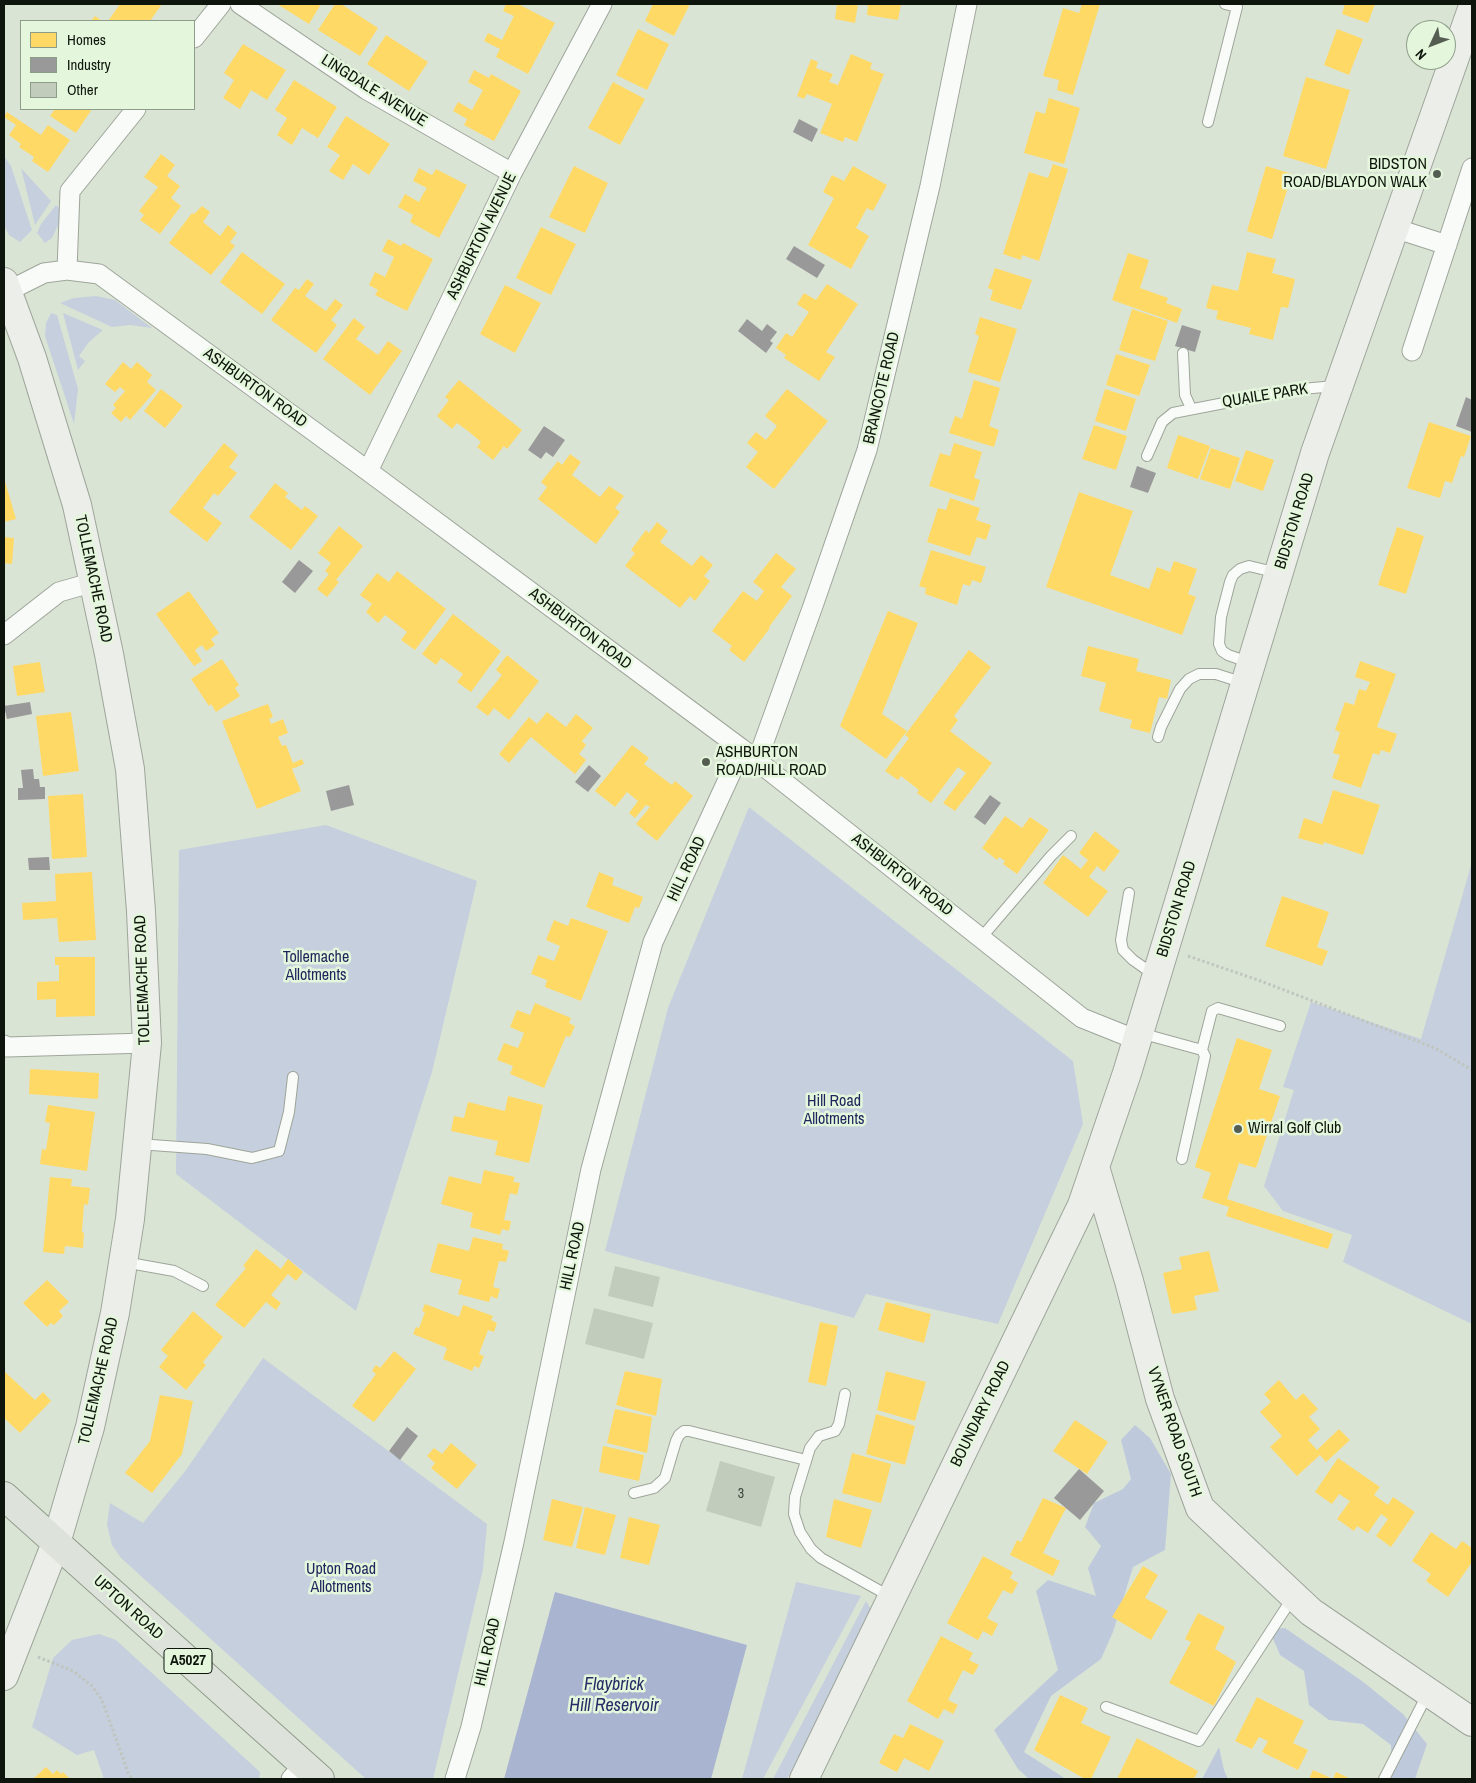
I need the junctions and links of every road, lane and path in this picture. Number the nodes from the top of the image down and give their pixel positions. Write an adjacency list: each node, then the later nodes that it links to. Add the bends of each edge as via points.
1 (221, 4): 7 (street)
2 (240, 4): 11 (street, LINGDALE AVENUE, via 367,90)
3 (602, 4): 11 (street, ASHBURTON AVENUE)
4 (968, 4): 27 (street, BRANCOTE ROAD, via 930,186 867,450 814,604)
5 (1225, 4): 9 (lane, via 1237,7)
6 (1472, 9): 12 (street, BIDSTON ROAD)
7 (195, 37)
8 (135, 110): 14 (street, via 70,191)
9 (1208, 122)
10 (1472, 168): 13 (street)
11 (512, 172): 21 (street, ASHBURTON AVENUE)
12 (1394, 228): 13 (street); 18 (street, BIDSTON ROAD)
13 (1447, 246): 16 (street)
14 (67, 270): 15 (street, ASHBURTON ROAD, via 44,273); 21 (street, ASHBURTON ROAD, via 99,274)
15 (5, 289): 23 (street, TOLLEMACHE ROAD, via 32,358 77,505)
16 (1412, 351)
17 (1183, 354): 19 (lane, via 1185,395)
18 (1339, 386): 19 (lane, QUAILE PARK, via 1291,390); 22 (street, BIDSTON ROAD)
19 (1191, 408): 20 (lane, QUAILE PARK, via 1173,413 1162,422)
20 (1146, 456)
21 (368, 471): 27 (street, ASHBURTON ROAD)
22 (1278, 574): 25 (street, BIDSTON ROAD); 25 (lane, via 1249,566 1240,569 1230,582 1221,618 1219,644 1222,651)
23 (94, 582): 24 (street, via 59,592); 35 (street, TOLLEMACHE ROAD, via 130,769)
24 (4, 635)
25 (1248, 674): 26 (lane, via 1199,674 1189,679 1180,689); 31 (street, BIDSTON ROAD)
26 (1158, 737)
27 (749, 755): 30 (street, ASHBURTON ROAD); 59 (street, HILL ROAD, via 650,952 591,1169 514,1542 471,1727)
28 (1071, 836): 30 (lane, via 1050,856)
29 (1129, 893): 32 (lane, via 1121,940 1123,950)
30 (982, 938): 34 (street, ASHBURTON ROAD, via 1082,1018)
31 (1165, 948): 32 (street, BIDSTON ROAD); 38 (path, via 1435,1048)
32 (1157, 976): 34 (street, BIDSTON ROAD)
33 (1280, 1026): 37 (lane, via 1218,1008 1212,1010)
34 (1138, 1036): 37 (lane); 42 (street, BOUNDARY ROAD)
35 (147, 1043): 36 (street); 40 (street, TOLLEMACHE ROAD)
36 (4, 1045)
37 (1202, 1050): 41 (lane, via 1205,1056)
38 (1472, 1070)
39 (293, 1077): 40 (lane, via 289,1112 279,1151 252,1158 207,1150)
40 (137, 1144): 43 (street, TOLLEMACHE ROAD)
41 (1182, 1159)
42 (1095, 1166): 50 (street, VYNER ROAD SOUTH, via 1160,1399 1200,1508); 51 (street, BOUNDARY ROAD, via 1082,1205)
43 (123, 1262): 44 (lane, via 174,1271); 49 (street, TOLLEMACHE ROAD, via 90,1427)
44 (203, 1286)
45 (845, 1394): 46 (lane, via 835,1431 814,1441)
46 (806, 1460): 47 (lane, via 684,1431 678,1435 664,1478 654,1488); 51 (lane, via 795,1497 794,1514 800,1532 821,1558)
47 (634, 1493)
48 (4, 1496): 49 (main road, UPTON ROAD / A5027)
49 (56, 1543): 52 (street, TOLLEMACHE ROAD); 57 (main road, UPTON ROAD / A5027)
50 (1294, 1596): 54 (street, VYNER ROAD SOUTH, via 1311,1612); 55 (lane, via 1199,1741)
51 (892, 1598): 60 (street, BOUNDARY ROAD)
52 (15, 1647): 53 (street, TOLLEMACHE ROAD); 58 (path, via 73,1671 92,1686 102,1700)
53 (4, 1676)
54 (1429, 1692): 56 (street, VYNER ROAD SOUTH); 61 (lane)
55 (1106, 1707)
56 (1472, 1722)
57 (305, 1774)
58 (132, 1779)
59 (455, 1779)
60 (804, 1779)
61 (1384, 1779)

